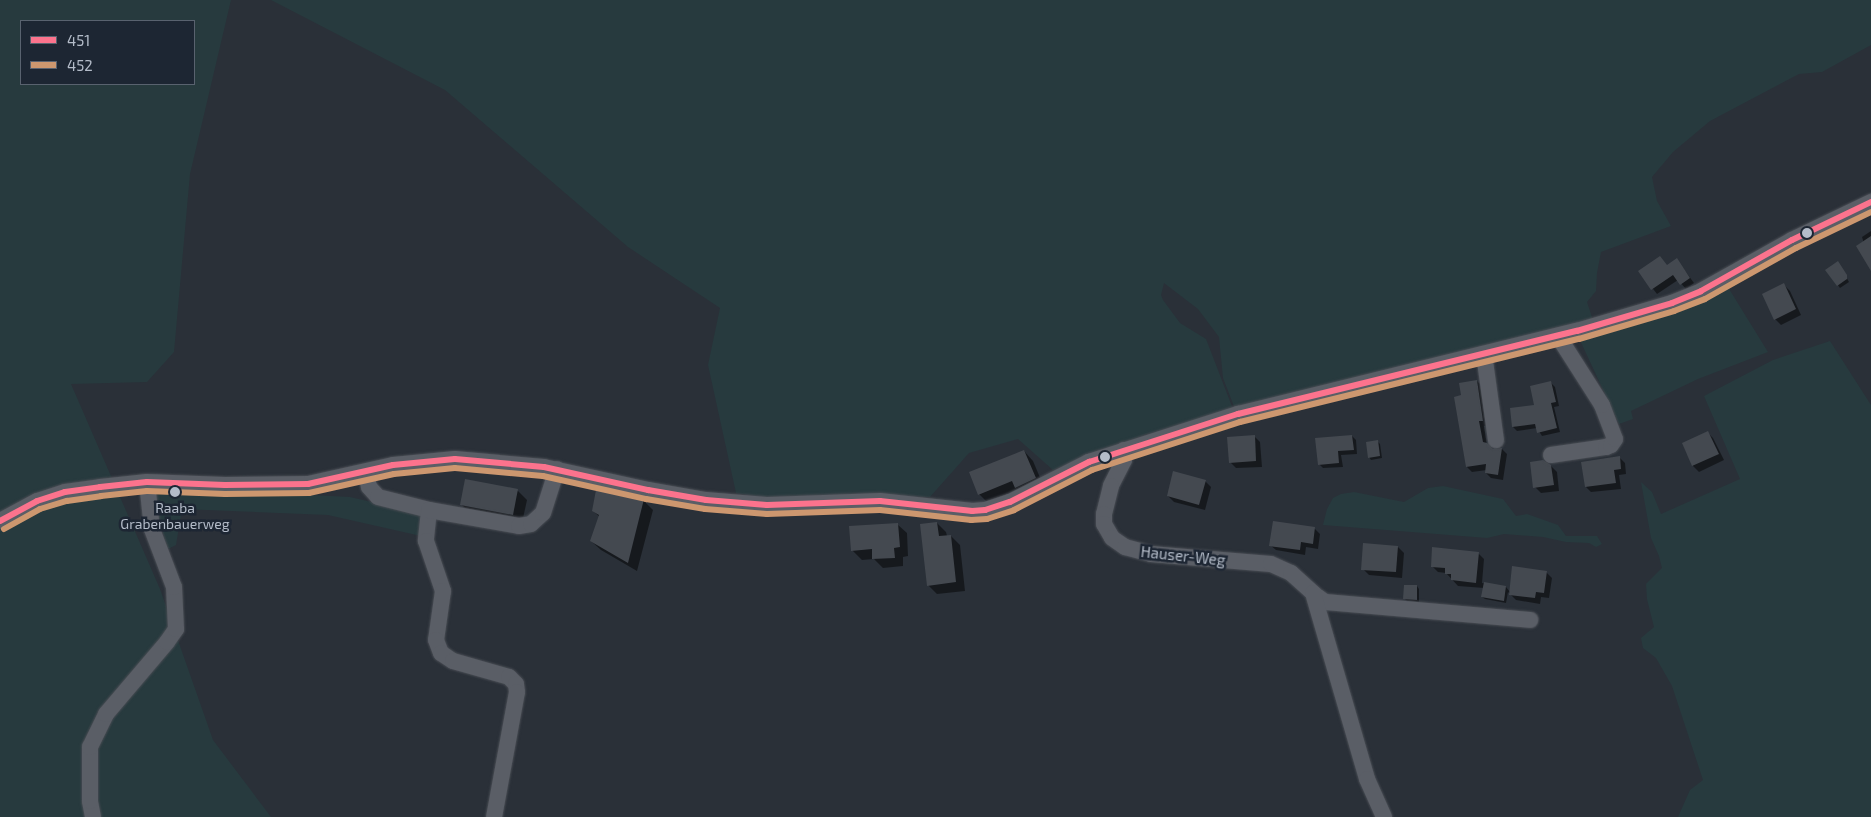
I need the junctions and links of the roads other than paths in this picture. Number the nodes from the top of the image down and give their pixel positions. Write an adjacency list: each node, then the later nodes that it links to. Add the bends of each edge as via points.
1 (1871, 202): 2 (street, via 1684,298)
2 (1558, 336): 3 (street); 6 (street, via 1602,405 1615,439 1606,447)
3 (1484, 354): 4 (street); 5 (street, via 1238,414)
4 (1496, 440)
5 (1124, 450): 7 (street, via 1089,462 997,508 972,511 880,501 767,505 706,500); 12 (street, Hauser-Weg, via 1124,460 1111,486 1104,514 1104,524 1118,544 1151,554 1271,564 1291,572)
6 (1551, 455)
7 (557, 469): 8 (street, via 455,459 417,461); 10 (street, via 543,513 531,524 519,526)
8 (366, 472): 9 (street, via 308,484); 10 (street, via 369,487 378,497)
9 (147, 482): 11 (street, via 64,492 37,501); 14 (street, via 152,529 174,587 176,629 106,714 90,747)
10 (430, 510): 15 (street, via 426,531 428,551 444,591 437,645 446,658 504,675 516,684)
11 (0, 521)
12 (1313, 592): 13 (street, Hauser-Weg, via 1326,602); 16 (street, via 1366,780)
13 (1530, 620)
14 (93, 817)
15 (494, 817)
16 (1384, 817)

